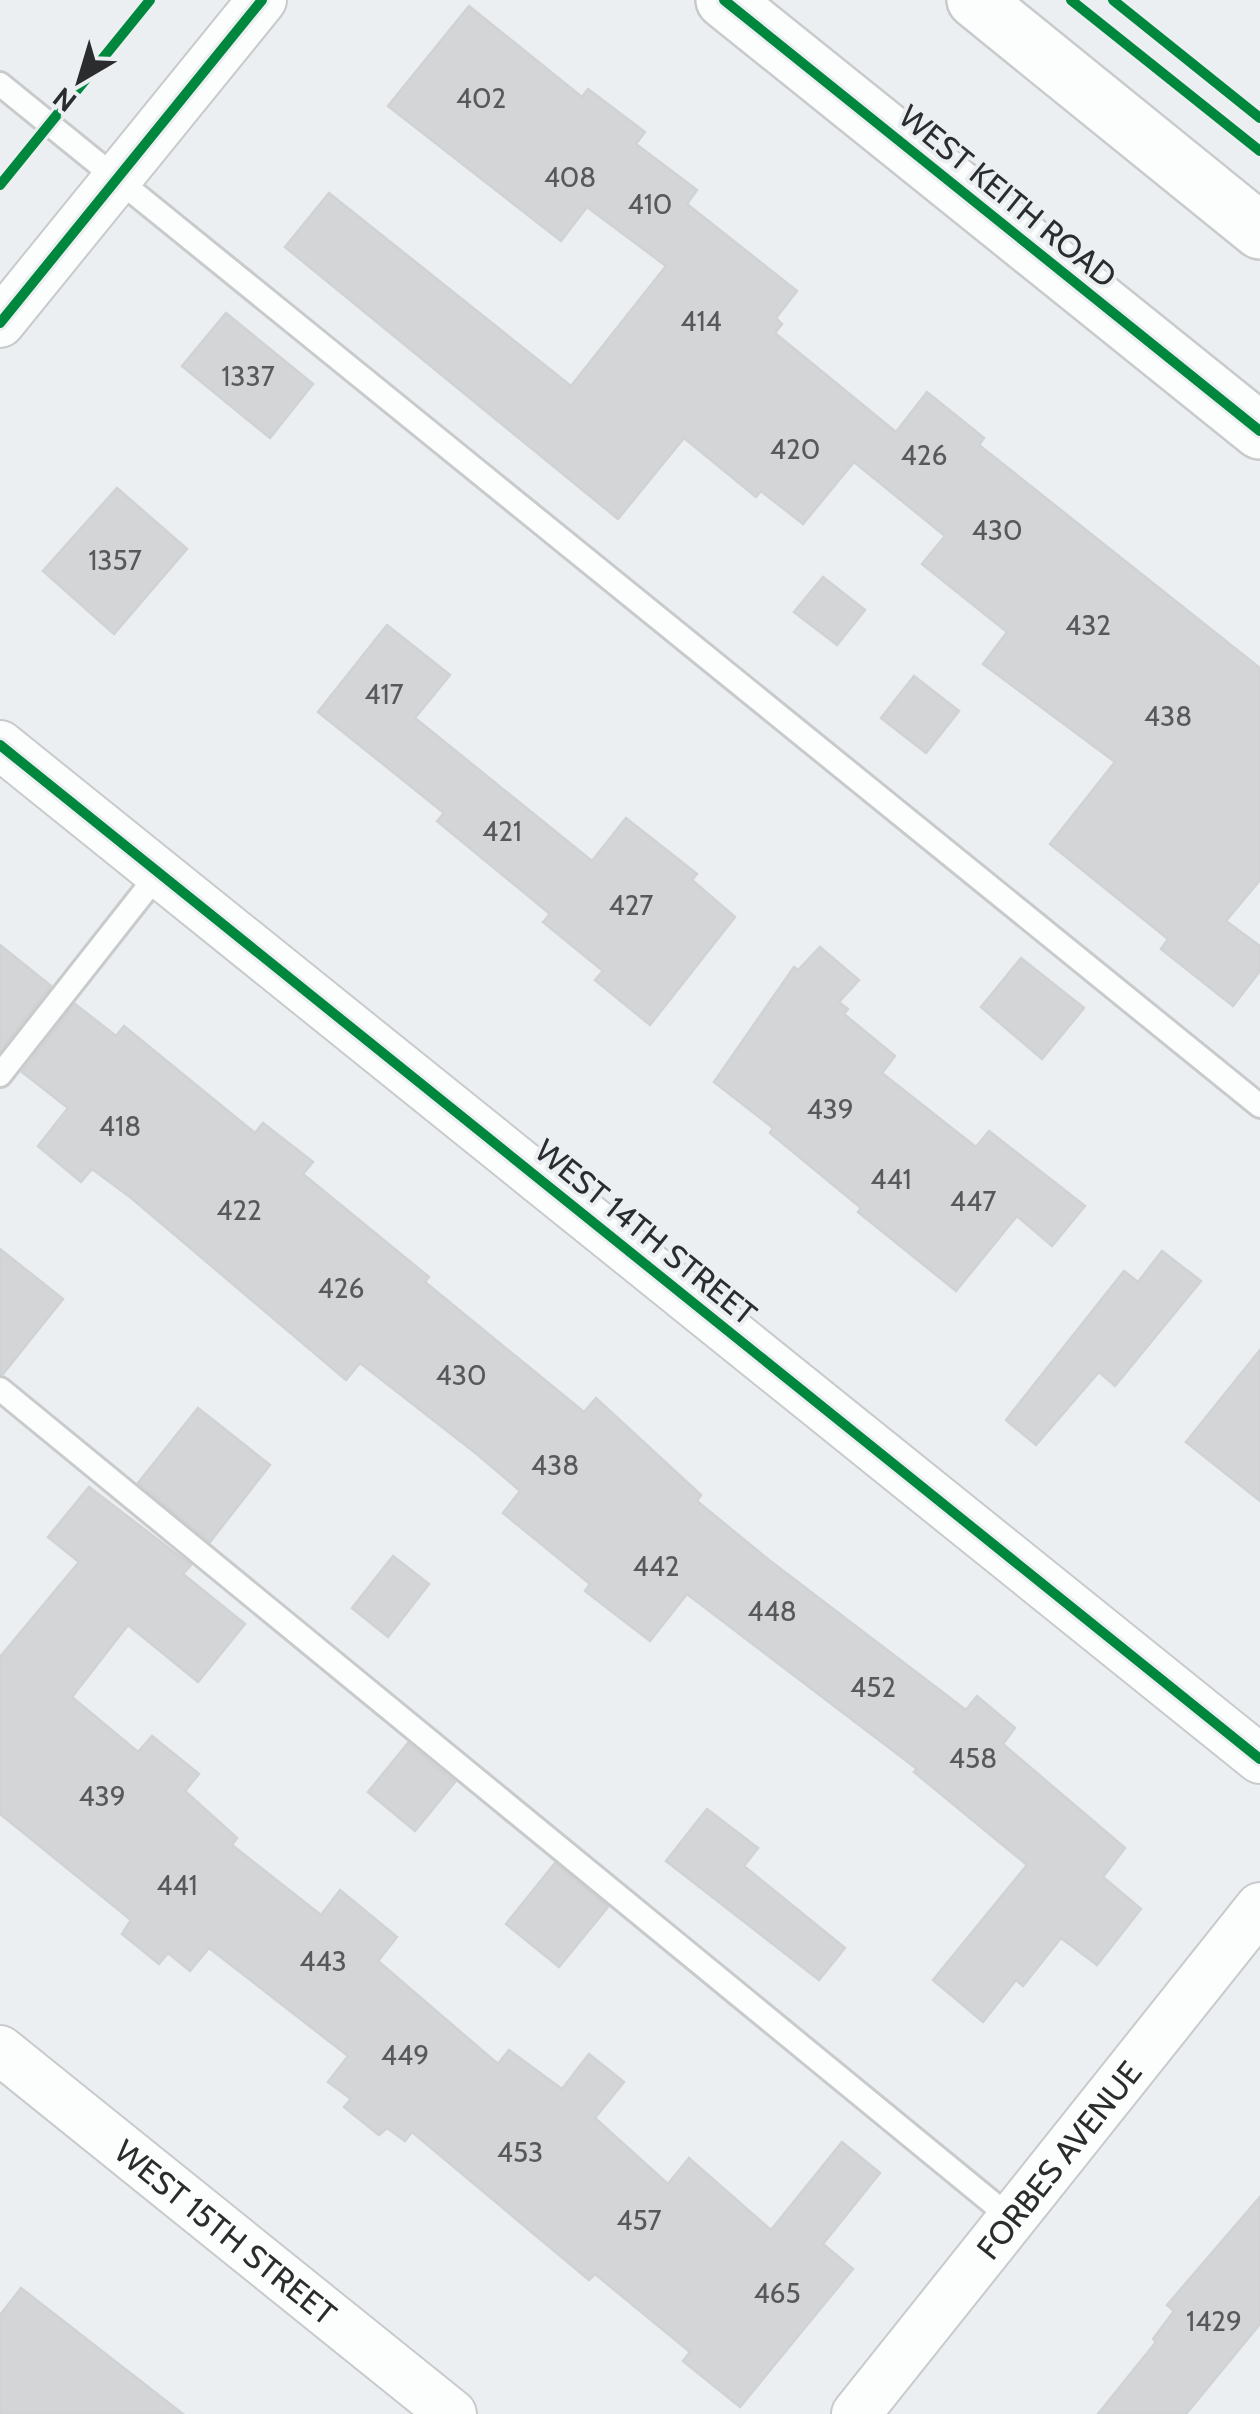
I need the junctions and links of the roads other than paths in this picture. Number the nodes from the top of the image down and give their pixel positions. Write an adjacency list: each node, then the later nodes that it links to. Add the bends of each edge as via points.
1 (262, 0): 5 (street)
2 (724, 0): 8 (main road, WEST KEITH ROAD)
3 (975, 0): 6 (main road)
4 (0, 84): 5 (lane)
5 (118, 178): 7 (street); 12 (lane)
6 (1260, 231)
7 (0, 323)
8 (1260, 431)
9 (0, 745): 10 (street, WEST 14TH STREET)
10 (159, 873): 11 (lane); 14 (street, WEST 14TH STREET)
11 (0, 1076)
12 (1260, 1106)
13 (0, 1389): 17 (lane)
14 (1260, 1759)
15 (1260, 1907): 17 (street, FORBES AVENUE)
16 (0, 2050): 18 (street, WEST 15TH STREET)
17 (1012, 2219): 19 (street, FORBES AVENUE)
18 (452, 2414)
19 (856, 2414)

